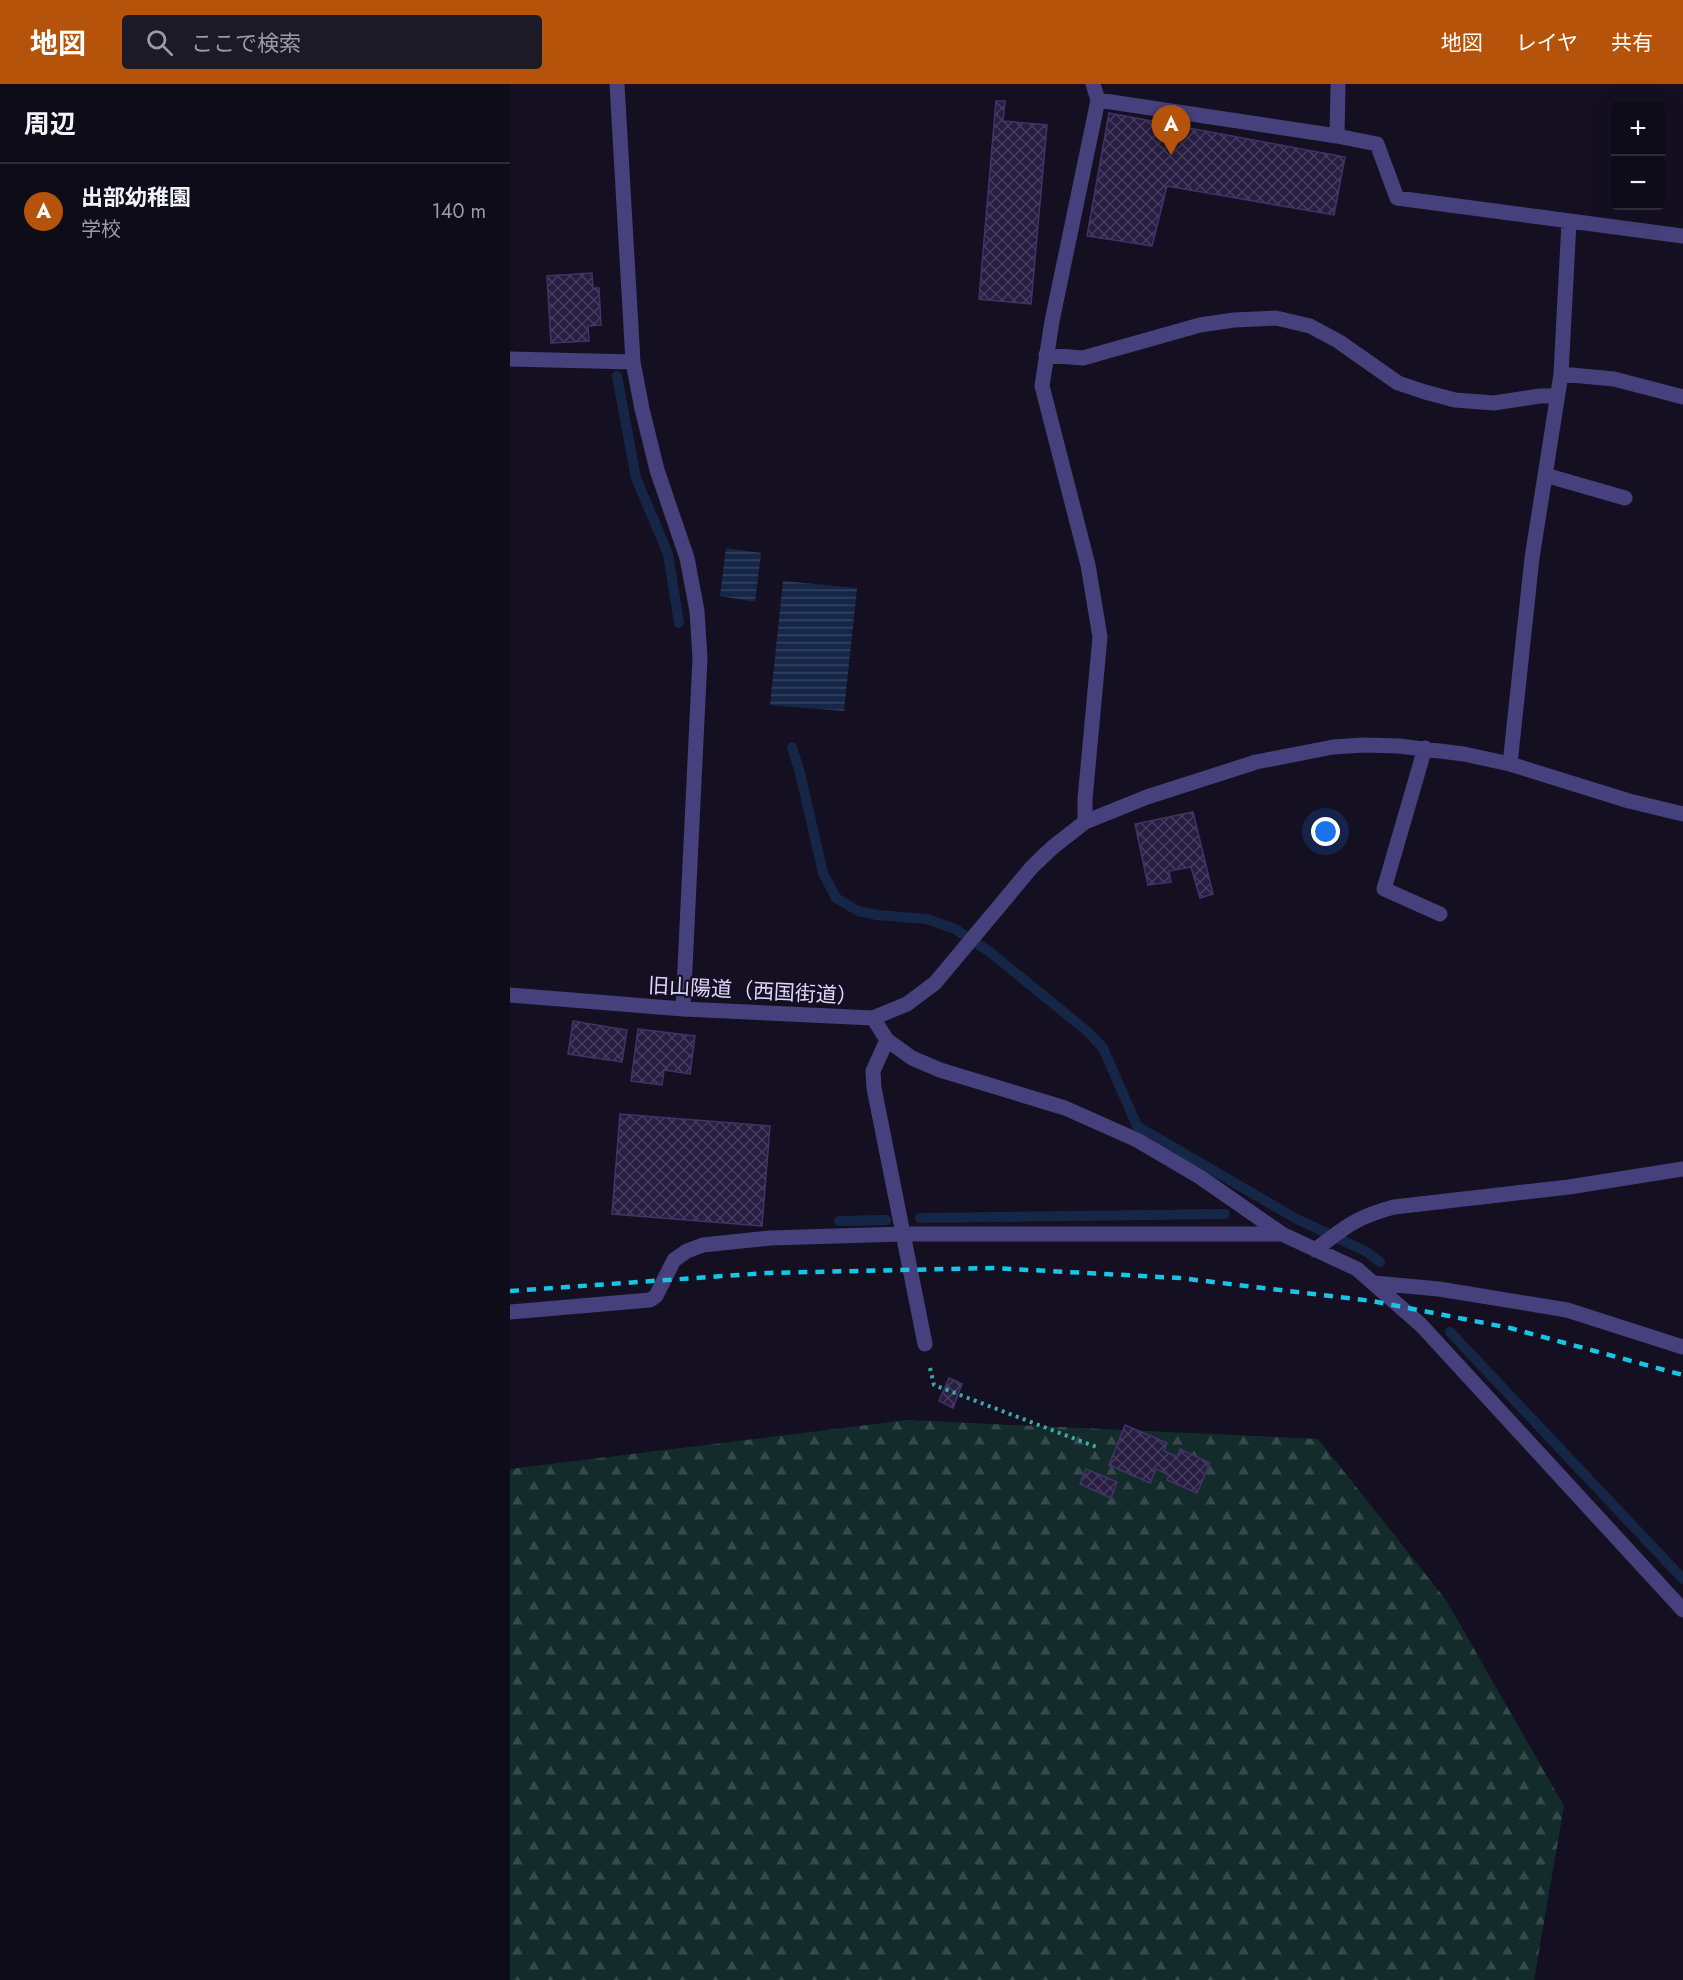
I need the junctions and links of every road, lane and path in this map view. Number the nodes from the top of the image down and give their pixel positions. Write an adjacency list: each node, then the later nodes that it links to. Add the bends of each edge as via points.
1 (617, 84): 10 (street)
2 (1094, 84): 4 (street)
3 (1338, 84): 5 (street)
4 (1098, 100): 5 (street); 8 (street)
5 (1336, 136): 6 (street, via 1377,144 1397,198)
6 (1569, 222): 7 (street); 11 (street)
7 (1683, 236)
8 (1046, 355): 12 (street, via 1083,358 1200,326 1276,318 1310,326 1398,382 1425,392 1455,400 1494,403); 19 (street, via 1042,386 1088,565 1100,637)
9 (510, 359): 10 (street)
10 (633, 362): 22 (street, via 657,470 687,558 697,611 700,658)
11 (1561, 374): 12 (street); 13 (street, via 1614,379)
12 (1557, 396): 14 (street)
13 (1683, 397)
14 (1545, 475): 15 (street); 17 (street)
15 (1625, 498)
16 (1425, 748): 17 (street); 19 (street, via 1333,747 1256,762 1147,797); 20 (street, via 1384,889)
17 (1510, 764): 18 (street)
18 (1683, 814)
19 (1085, 822): 23 (street, 旧山陽道（西国街道）, via 1032,867 935,983 908,1004)
20 (1440, 914)
21 (510, 995): 22 (street, 旧山陽道（西国街道）)
22 (683, 1009): 23 (street, 旧山陽道（西国街道）)
23 (873, 1018): 24 (street)
24 (887, 1040): 26 (street, via 873,1071 874,1088); 27 (street, via 912,1058 940,1070 1065,1108 1137,1140 1200,1177)
25 (1683, 1168): 28 (street, via 1569,1187 1394,1207 1371,1213)
26 (903, 1234): 27 (street); 30 (street, via 770,1238 704,1245 674,1260 656,1296 650,1300); 31 (street)
27 (1282, 1234): 28 (street)
28 (1319, 1246): 29 (street)
29 (1374, 1282): 32 (street, via 1567,1310); 35 (street, via 1421,1324)
30 (510, 1312)
31 (925, 1344)
32 (1683, 1347)
33 (942, 1388): 34 (path)
34 (1099, 1448)
35 (1683, 1610)

